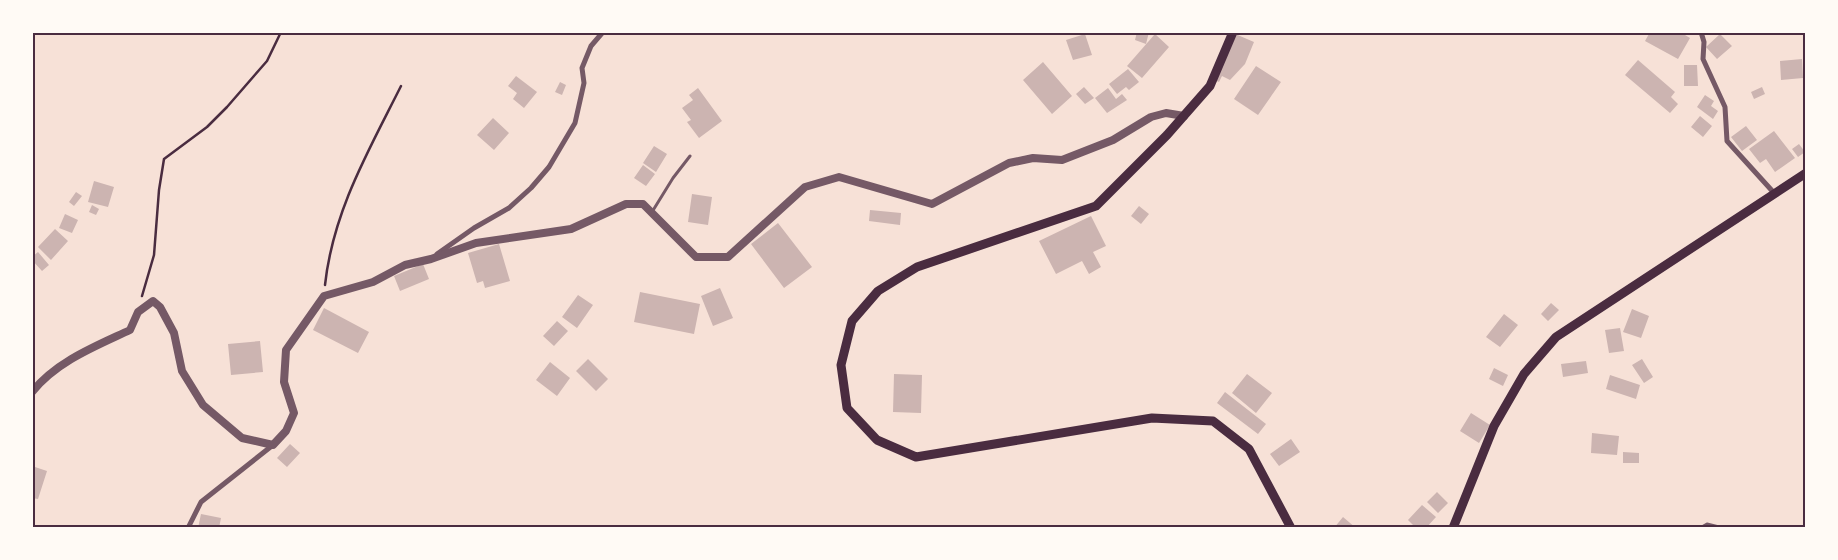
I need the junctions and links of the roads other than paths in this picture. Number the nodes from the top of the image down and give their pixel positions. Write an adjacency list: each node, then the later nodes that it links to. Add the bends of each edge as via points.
1 (602, 32): 9 (street, via 591,46 582,68 584,83 575,123 550,166 509,208)
2 (1233, 32): 4 (main road, via 1210,86)
3 (1701, 32): 7 (street, via 1704,42 1702,59 1725,107 1727,141)
4 (1184, 116): 8 (street, via 1166,114 1151,117 1113,140 1062,160 1033,158 1009,163 932,204 839,177 805,187 728,257 696,257); 13 (main road, via 1096,206 917,267 878,291 852,321 841,365 847,408 877,440 916,457 1152,418 1213,421 1249,450)
5 (690, 156): 8 (lane)
6 (1806, 173): 7 (main road)
7 (1775, 194): 14 (main road, via 1556,337 1524,374 1494,426)
8 (651, 212): 9 (street, via 642,204 626,204 571,229 476,243)
9 (431, 259): 11 (street, via 405,264 373,282 324,296 286,350 284,382 294,413 286,431)
10 (32, 392): 11 (street, via 63,364 130,330 138,312 153,301 160,307 174,333 182,371 203,405 242,438)
11 (273, 446): 12 (street, via 201,502)
12 (188, 528)
13 (1291, 528)
14 (1452, 528)
15 (1700, 528): 16 (lane, via 1707,524)
16 (1723, 528)

